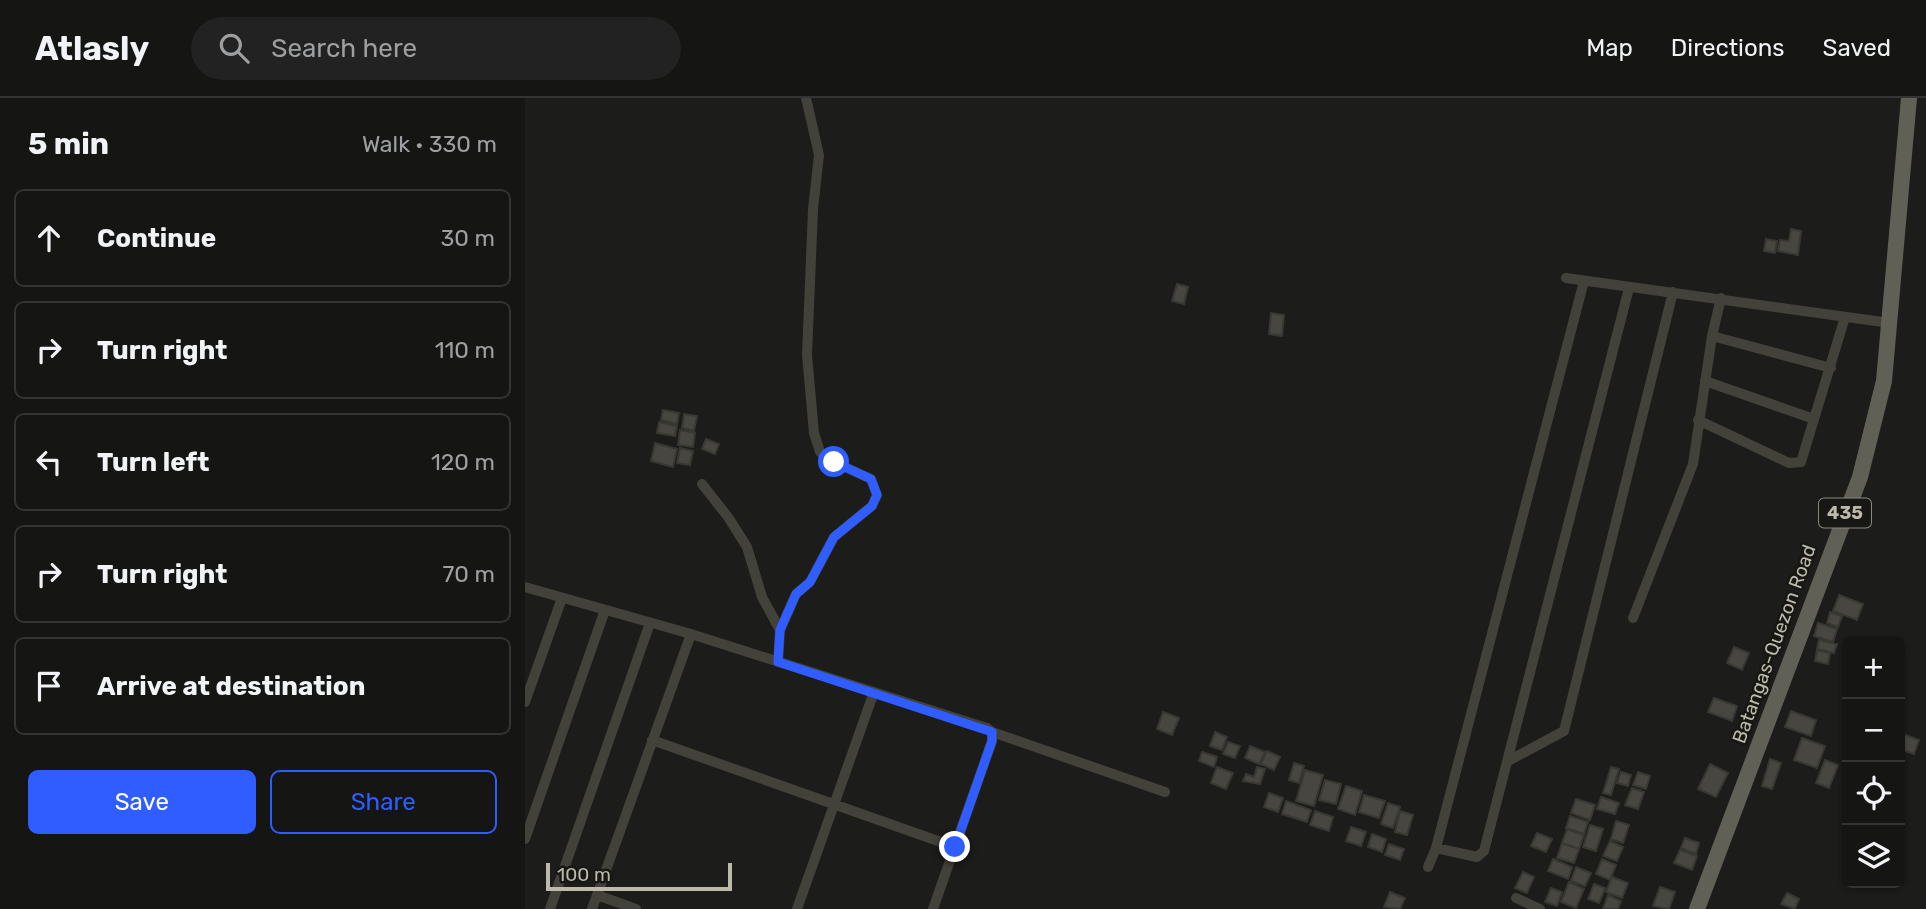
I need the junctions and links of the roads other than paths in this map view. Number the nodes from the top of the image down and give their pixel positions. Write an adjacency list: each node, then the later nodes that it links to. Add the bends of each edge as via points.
1 (806, 98): 21 (street, via 819,155 807,355 814,433 820,452 871,479 877,495 872,506 834,537 810,582 790,604)
2 (1909, 98): 9 (main road, Batangas-Quezon Road / 435)
3 (1566, 278): 4 (street)
4 (1584, 281): 5 (street); 33 (street)
5 (1629, 288): 6 (street); 28 (street)
6 (1673, 292): 7 (street); 28 (street, via 1564,731)
7 (1721, 298): 8 (street); 10 (street)
8 (1845, 317): 9 (street); 11 (street)
9 (1890, 323): 43 (main road, Batangas-Quezon Road / 435, via 1884,381 1860,477)
10 (1712, 336): 11 (street); 12 (street)
11 (1831, 368): 14 (street)
12 (1705, 381): 13 (street); 14 (street)
13 (1698, 419): 14 (street, via 1796,464 1804,454); 19 (street, via 1687,484)
14 (1814, 419)
15 (702, 484): 21 (street, via 747,547 762,597)
16 (525, 587): 17 (street)
17 (562, 598): 18 (street); 25 (street)
18 (605, 610): 20 (street); 31 (street)
19 (1633, 618)
20 (650, 623): 22 (street); 37 (street)
21 (780, 630): 23 (street)
22 (691, 634): 23 (street); 27 (street)
23 (778, 662): 24 (street)
24 (874, 692): 26 (street); 30 (street)
25 (525, 702)
26 (992, 732): 29 (street); 32 (street)
27 (652, 740): 30 (street); 35 (street)
28 (1510, 760): 33 (street, via 1481,856)
29 (1165, 792)
30 (834, 805): 32 (street); 40 (street)
31 (525, 839)
32 (955, 847): 41 (street)
33 (1436, 848): 34 (street)
34 (1428, 867)
35 (597, 895): 38 (street); 39 (street)
36 (1516, 898): 42 (street)
37 (550, 909)
38 (592, 909)
39 (636, 909)
40 (797, 909)
41 (933, 909)
42 (1540, 909)
43 (1697, 909)

